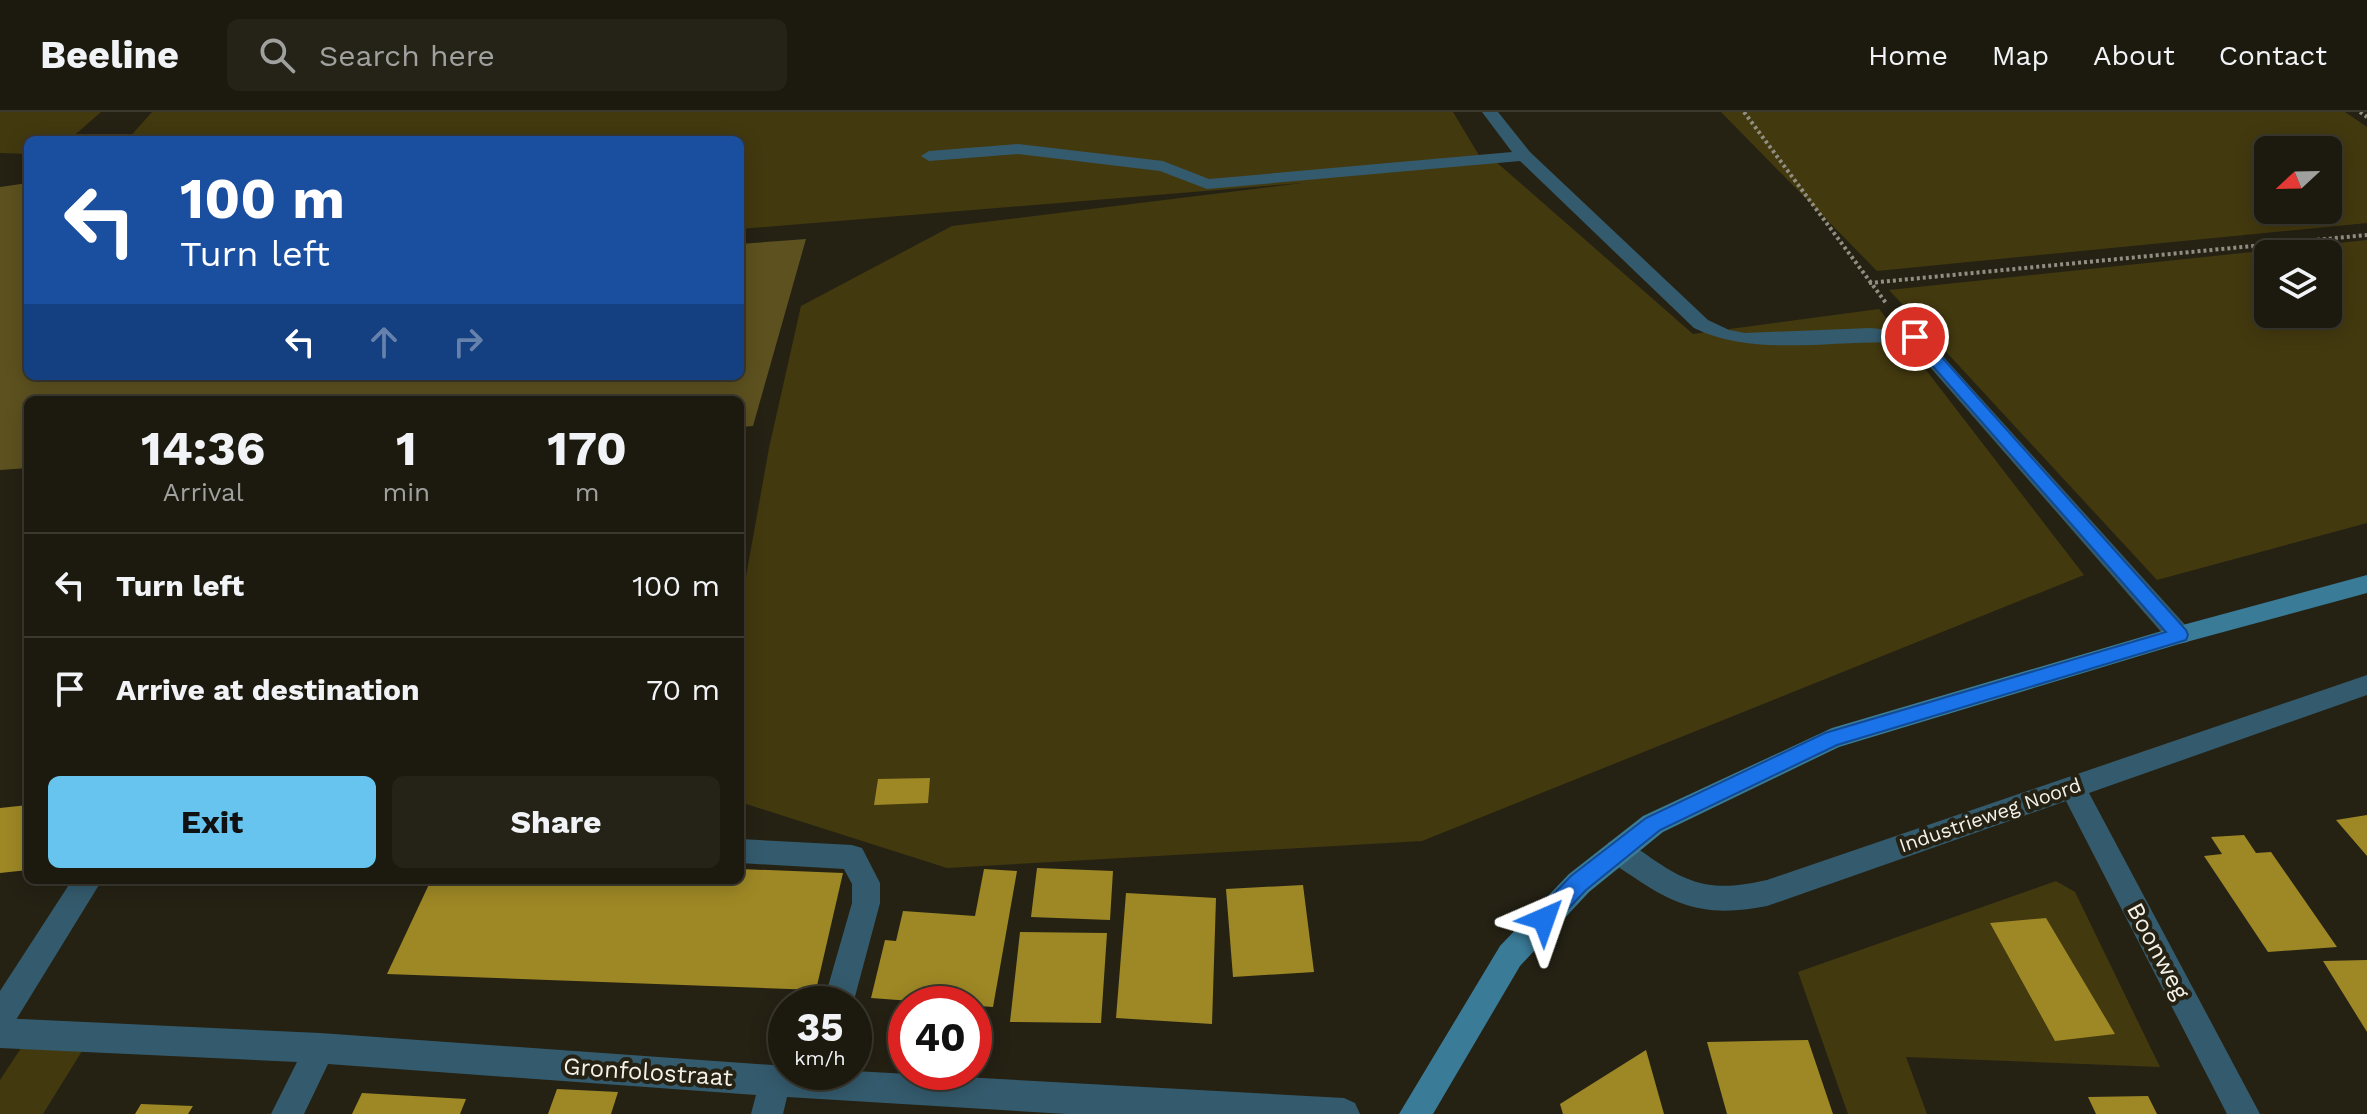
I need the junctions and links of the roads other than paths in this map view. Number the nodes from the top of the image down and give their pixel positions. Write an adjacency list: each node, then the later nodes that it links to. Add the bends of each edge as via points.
1 (1490, 112): 3 (street)
2 (929, 156): 3 (street, via 1018,149 1163,166 1207,184)
3 (1524, 156): 5 (street, via 1712,330 1745,339 1915,337)
4 (2367, 584): 5 (street)
5 (2179, 635): 9 (street, via 1832,739 1653,824)
6 (2367, 685): 7 (street, Industrieweg Noord)
7 (2072, 787): 9 (street, Industrieweg Noord, via 1735,901 1695,899); 22 (street, Boonweg)
8 (744, 851): 11 (street, via 852,857 866,883 866,903)
9 (1619, 851): 21 (street, via 1579,883 1510,956)
10 (85, 884): 12 (street)
11 (843, 986)
12 (0, 1018)
13 (0, 1033): 14 (street, Gronfolostraat)
14 (320, 1048): 15 (street, Gronfolostraat); 18 (street)
15 (768, 1080)
16 (872, 1082): 20 (street, Gronfolostraat)
17 (773, 1090): 19 (street)
18 (287, 1114)
19 (767, 1114)
20 (1344, 1114)
21 (1415, 1114)
22 (2244, 1114)

